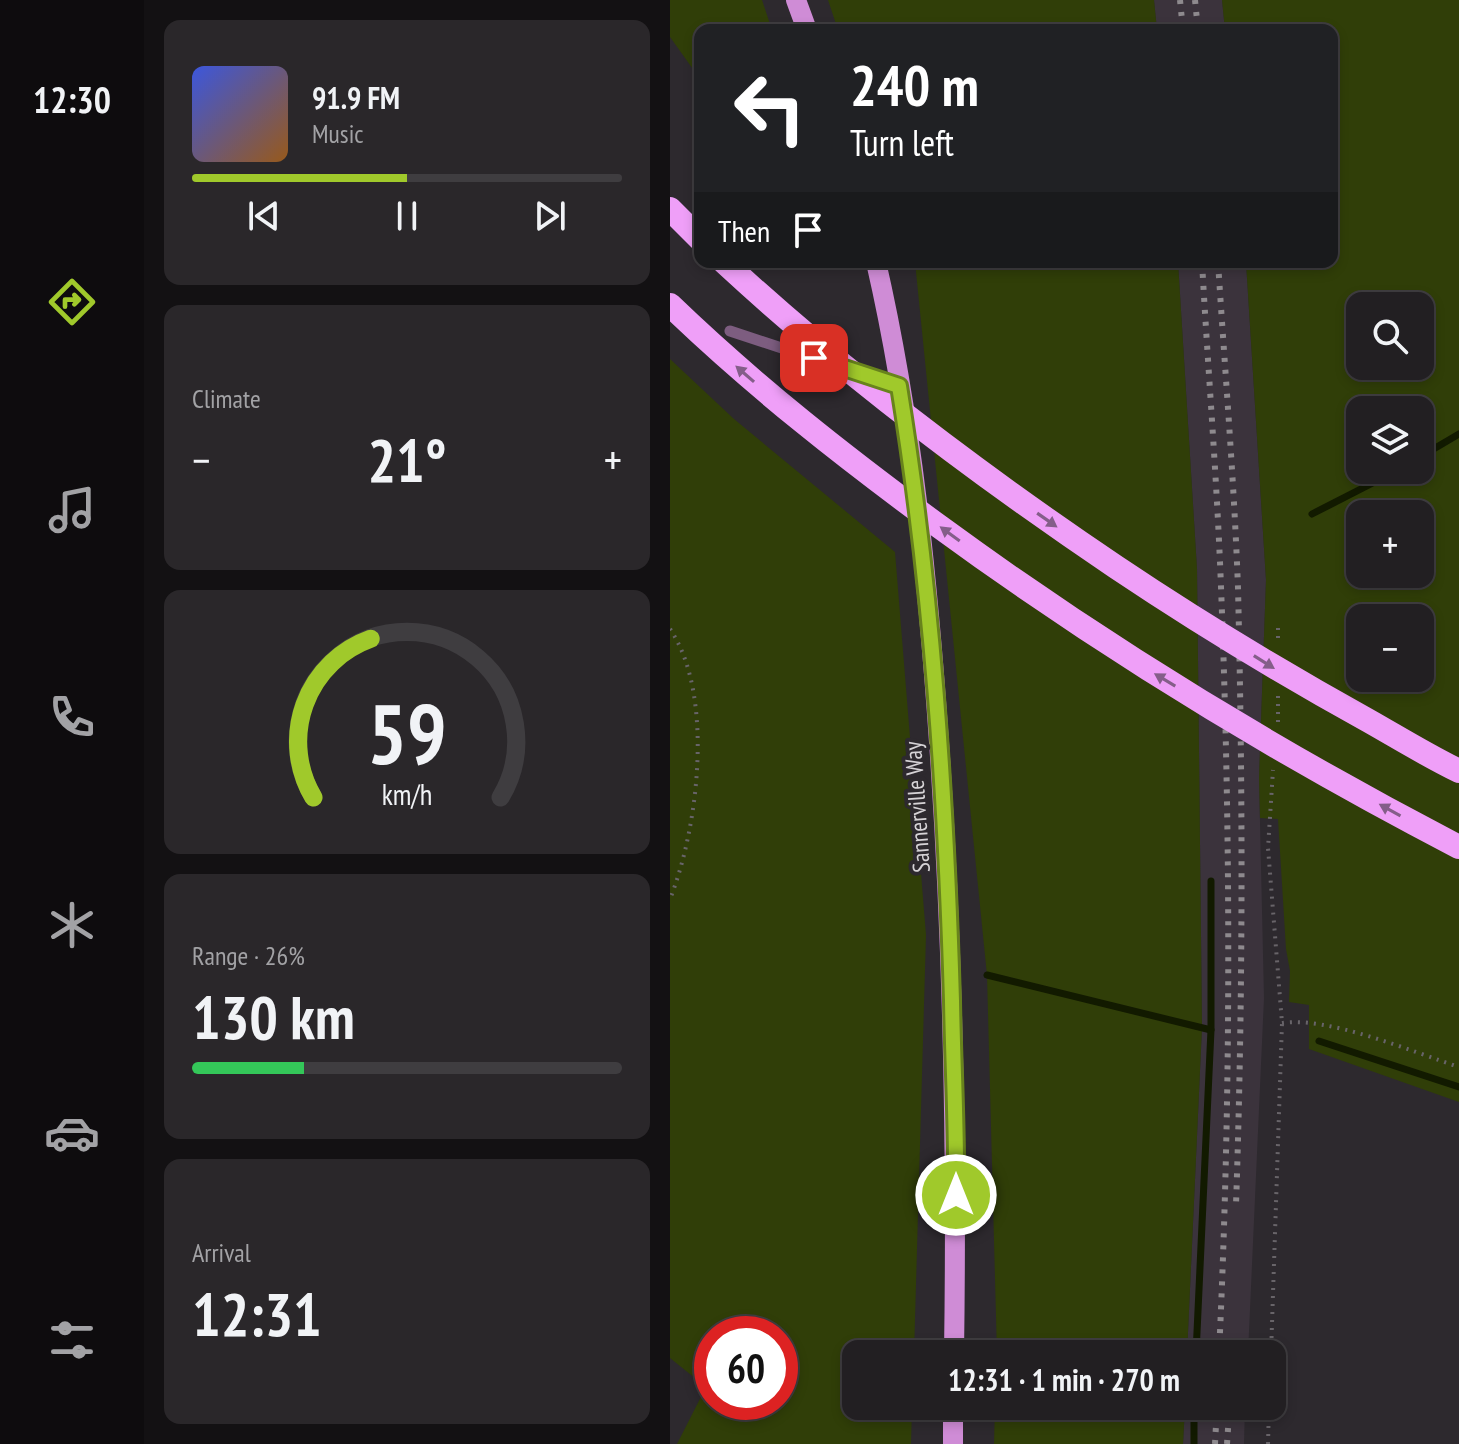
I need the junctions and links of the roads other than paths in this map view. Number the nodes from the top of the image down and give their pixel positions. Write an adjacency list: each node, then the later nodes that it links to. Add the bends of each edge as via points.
1 (796, 0): 2 (main road)
2 (805, 24)
3 (670, 209): 4 (highway)
4 (694, 233)
5 (730, 268): 10 (highway, one-way to 10, bridge, via 851,374 988,479 1289,678)
6 (877, 268): 9 (main road, Sannerville Way)
7 (670, 305): 11 (highway, one-way to 7, bridge, via 1258,736 1050,605 852,461)
8 (730, 331): 9 (lane)
9 (899, 386): 12 (main road, Sannerville Way, via 931,622 948,866 957,1164)
10 (1459, 771)
11 (1459, 847)
12 (954, 1340)
13 (953, 1420): 14 (main road)
14 (953, 1444)

